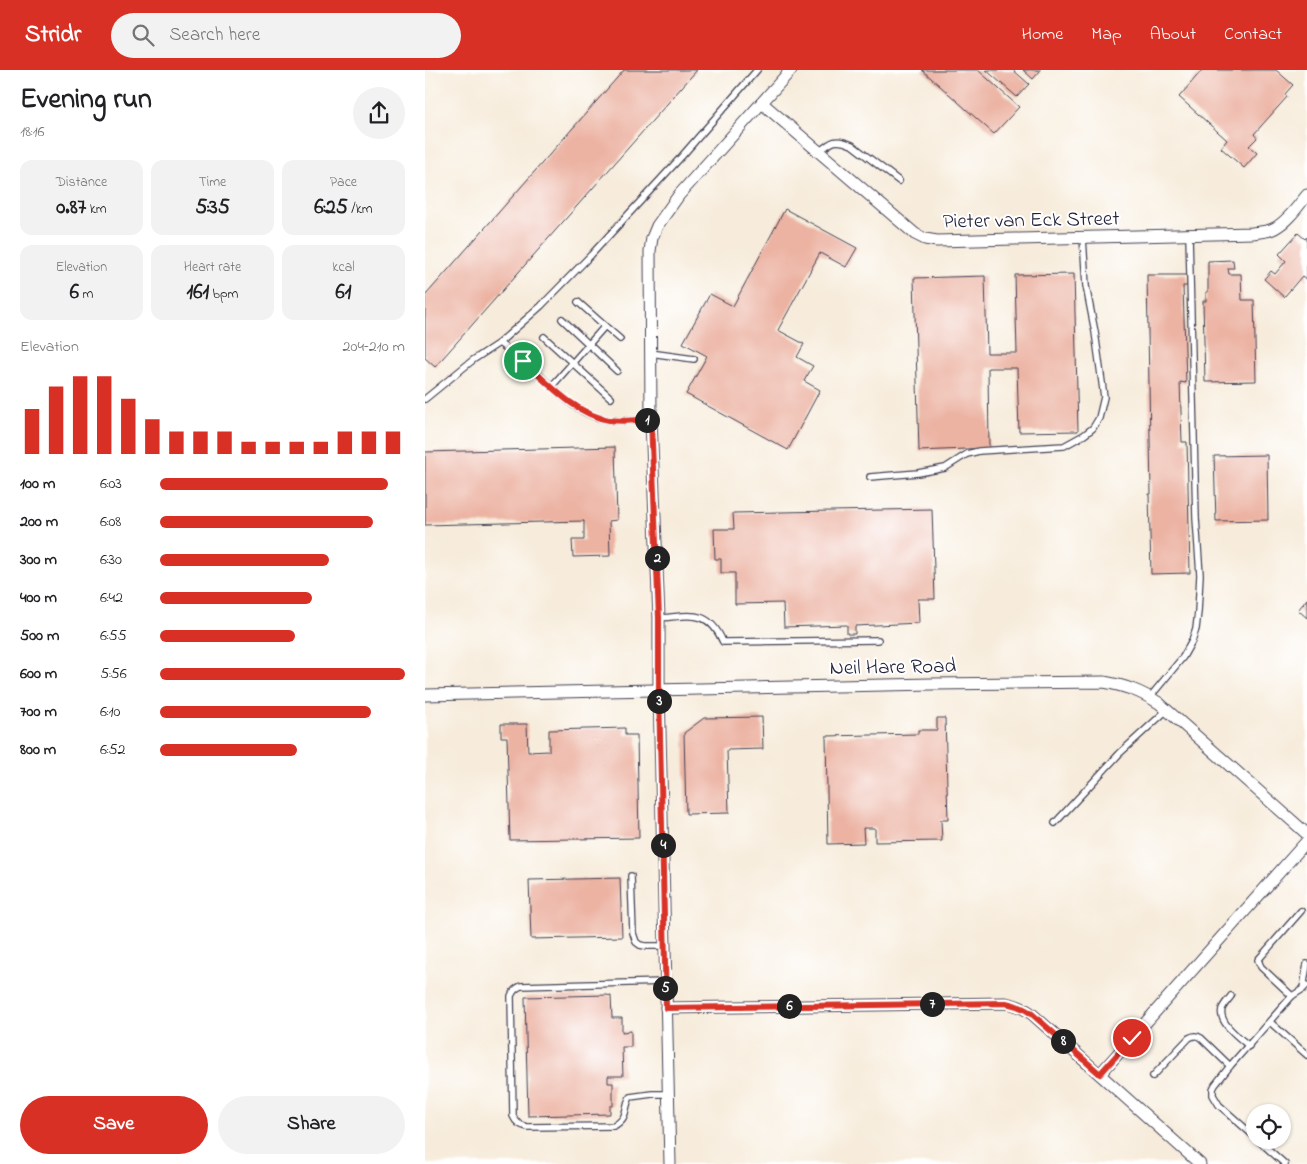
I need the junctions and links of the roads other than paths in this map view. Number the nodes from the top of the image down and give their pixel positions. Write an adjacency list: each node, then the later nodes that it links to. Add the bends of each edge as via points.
1 (757, 70): 14 (lane, via 591,255)
2 (791, 70): 3 (street)
3 (762, 103): 4 (street, Pieter van Eck Street); 16 (street, via 679,196 657,226 650,250)
4 (819, 152): 5 (lane, via 837,140 852,144); 8 (street, Pieter van Eck Street, via 901,223 925,239)
5 (899, 181)
6 (1307, 195): 7 (street, Pieter van Eck Street, via 1282,223 1265,232)
7 (1189, 235): 8 (street, Pieter van Eck Street); 29 (lane, via 1200,575 1198,612 1192,641 1183,657)
8 (1083, 237): 24 (lane, via 1086,286 1104,397 1093,428 1064,446 979,451 967,454 945,468 918,474)
9 (578, 302): 11 (lane)
10 (562, 318): 15 (lane)
11 (605, 326): 13 (lane); 15 (lane)
12 (544, 336): 18 (lane)
13 (620, 339)
14 (499, 343): 20 (lane); 22 (lane)
15 (589, 345): 18 (lane); 19 (lane)
16 (651, 354): 17 (lane); 23 (street)
17 (694, 359)
18 (573, 364): 20 (lane); 21 (lane)
19 (617, 370)
20 (552, 386): 23 (lane, via 573,405 608,420)
21 (611, 398)
22 (425, 399)
23 (651, 419): 25 (street)
24 (870, 477)
25 (659, 618): 26 (lane, via 698,616 708,620 723,642); 27 (street)
26 (878, 640)
27 (659, 690): 28 (street, Neil Hare Road); 29 (street, Neil Hare Road, via 1104,682 1134,689); 36 (street)
28 (425, 695)
29 (1150, 697): 30 (street, Neil Hare Road)
30 (1167, 710): 31 (lane, via 1120,753); 32 (street, Neil Hare Road)
31 (1055, 823)
32 (1307, 834)
33 (1307, 841): 47 (street)
34 (631, 876): 36 (lane, via 636,942 645,946)
35 (1301, 911): 41 (lane, via 1258,960 1261,968)
36 (665, 946): 38 (street)
37 (1307, 964): 39 (lane)
38 (665, 982): 42 (street); 49 (lane, via 517,988 511,996 513,1116 516,1122 527,1128 614,1126 625,1116 630,1097)
39 (1306, 989): 41 (lane)
40 (1231, 996): 44 (lane, via 1222,1009 1226,1026)
41 (1292, 996): 43 (lane)
42 (666, 1008): 47 (street, via 1015,1004 1032,1014); 49 (street)
43 (1270, 1022): 44 (lane); 45 (lane)
44 (1249, 1046): 46 (lane)
45 (1307, 1055)
46 (1231, 1066): 48 (lane, via 1201,1038 1193,1036); 50 (lane, via 1215,1084 1213,1095 1219,1105)
47 (1100, 1074): 53 (street)
48 (1153, 1076)
49 (668, 1094): 52 (street)
50 (1246, 1129)
51 (1268, 1149): 54 (lane)
52 (670, 1164)
53 (1200, 1164)
54 (1285, 1164)

